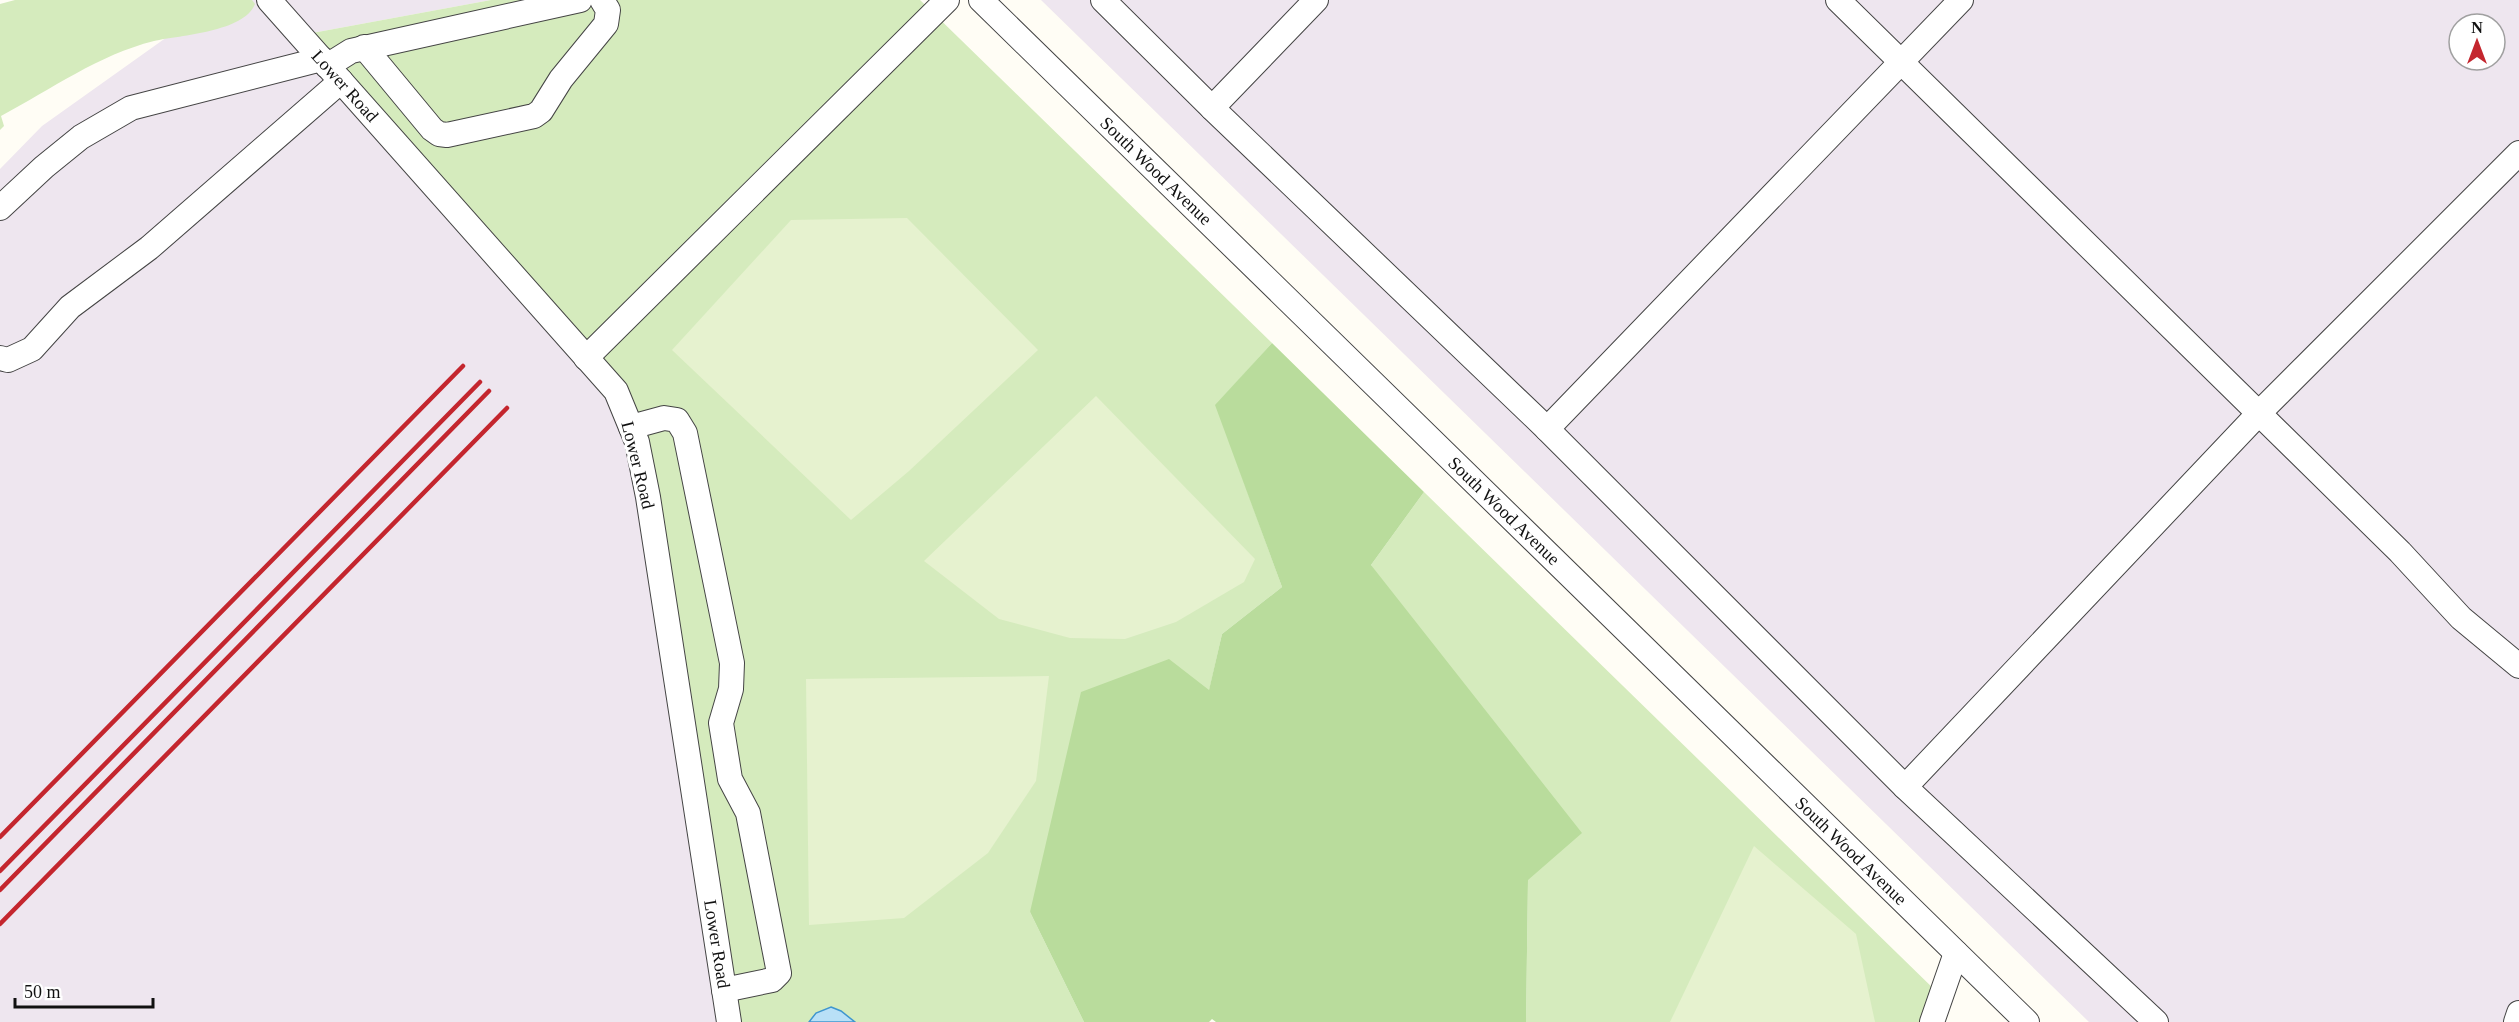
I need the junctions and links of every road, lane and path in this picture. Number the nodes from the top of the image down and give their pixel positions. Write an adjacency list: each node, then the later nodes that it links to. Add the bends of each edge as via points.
1 (269, 0): 12 (street, Lower Road)
2 (580, 0): 10 (street)
3 (602, 0): 13 (street, via 608,10 606,24 534,116 443,135 432,129)
4 (947, 0): 19 (street)
5 (981, 0): 25 (street, South Wood Avenue)
6 (1103, 0): 14 (street)
7 (1316, 0): 14 (street)
8 (1838, 0): 11 (street)
9 (1961, 0): 11 (street)
10 (364, 47): 12 (street, via 340,56); 13 (street)
11 (1901, 61): 20 (street); 22 (street)
12 (330, 69): 15 (street, Lower Road); 17 (street, via 131,108 81,137); 18 (street, via 149,248 70,307 32,349 8,360)
13 (412, 105): 15 (street)
14 (1212, 108): 22 (street)
15 (384, 130): 19 (street, Lower Road)
16 (2519, 153): 20 (street)
17 (0, 208)
18 (0, 358)
19 (586, 358): 21 (street, Lower Road, via 616,391)
20 (2259, 413): 23 (street, via 2461,618); 24 (street)
21 (631, 427): 26 (street, Lower Road, via 648,497); 26 (street, via 664,418 677,420 685,433 732,663 731,689 721,723 730,779 748,813 779,973 772,980)
22 (1547, 429): 24 (street)
23 (2519, 666)
24 (1905, 787): 31 (street)
25 (1956, 953): 29 (street); 30 (street, South Wood Avenue)
26 (724, 990): 28 (street, Lower Road)
27 (2519, 1013): 32 (street)
28 (729, 1022)
29 (1932, 1022)
30 (2026, 1022)
31 (2156, 1022)
32 (2516, 1022)

